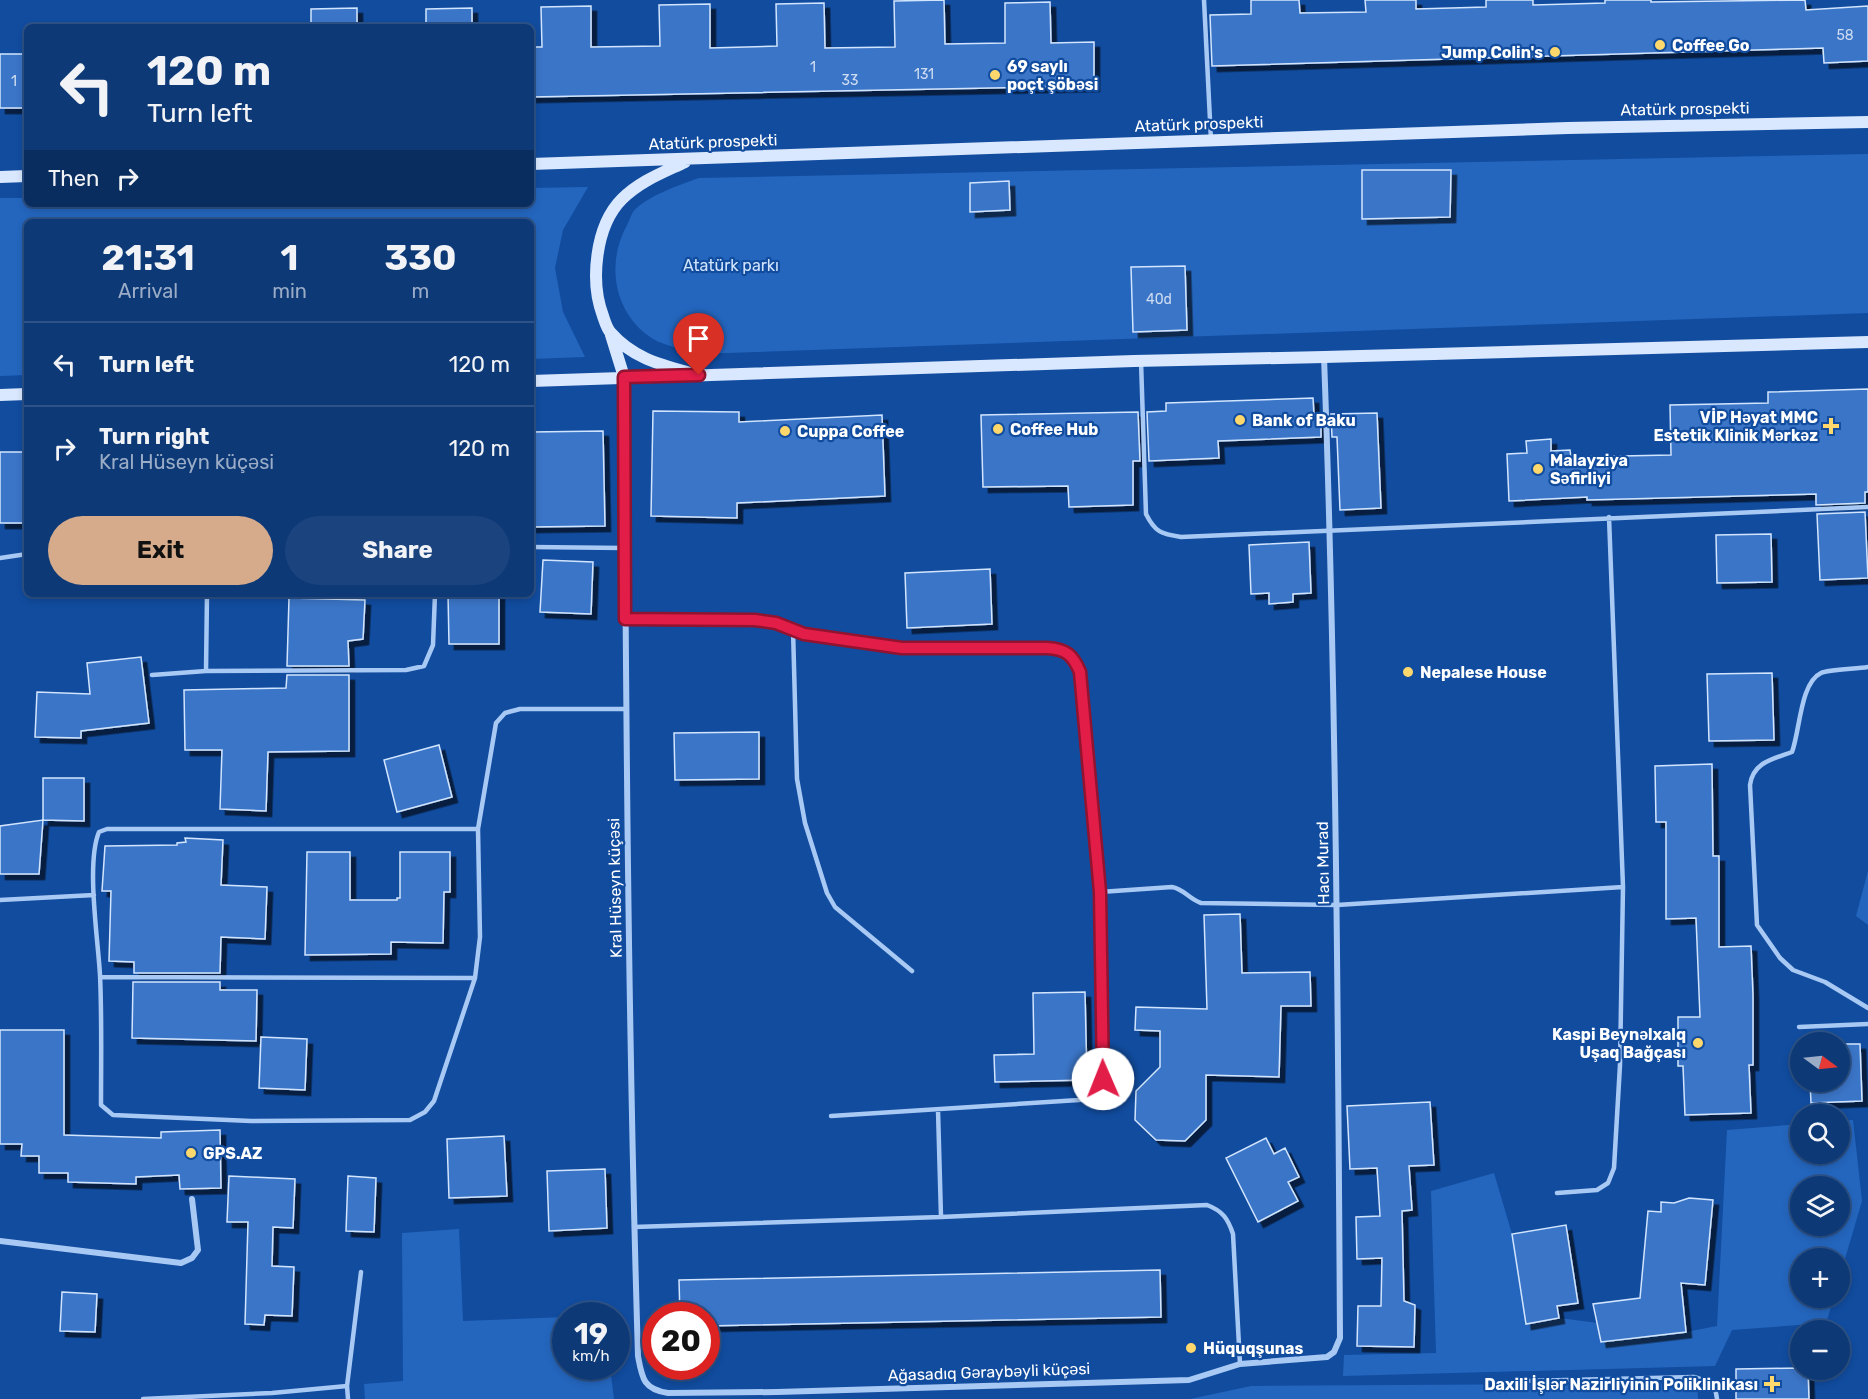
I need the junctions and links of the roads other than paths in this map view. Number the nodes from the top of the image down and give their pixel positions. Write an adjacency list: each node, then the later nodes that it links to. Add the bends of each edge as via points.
1 (1204, 0): 3 (lane)
2 (1868, 122): 3 (main road, Atatürk prospekti)
3 (1211, 140): 4 (main road, Atatürk prospekti)
4 (691, 159): 5 (main road, Atatürk prospekti); 8 (main road, via 642,182 620,201 605,226 597,255 596,281)
5 (534, 164)
6 (24, 176): 7 (main road)
7 (0, 177)
8 (609, 332): 12 (main road, via 652,362); 13 (main road)
9 (1868, 342): 10 (main road)
10 (1324, 357): 11 (main road); 19 (street, Hacı Murad)
11 (1141, 361): 12 (main road); 19 (lane, via 1146,513 1153,526 1165,535 1181,537)
12 (699, 375): 13 (main road)
13 (624, 377): 14 (main road); 21 (street, Kral Hüseyn küçəsi)
14 (534, 381)
15 (24, 394): 16 (main road)
16 (0, 395)
17 (1868, 507): 18 (lane)
18 (1609, 517): 19 (lane); 33 (lane)
19 (1330, 532): 37 (street, Hacı Murad)
20 (534, 547): 21 (lane)
21 (624, 548): 26 (street, Kral Hüseyn küçəsi)
22 (24, 554): 23 (lane)
23 (0, 558)
24 (207, 597): 29 (lane)
25 (435, 597): 29 (lane, via 433,645 424,666 406,670)
26 (625, 619): 27 (lane, via 755,620); 31 (street, Kral Hüseyn küçəsi)
27 (793, 630): 34 (lane, via 902,648 1047,648 1068,652 1080,672); 38 (lane, via 797,779 805,823 827,893 835,907)
28 (1868, 667): 41 (lane, via 1821,673 1809,684 1792,752 1762,764 1752,773 1750,785 1757,925 1793,970 1825,982)
29 (206, 671): 30 (lane)
30 (152, 675)
31 (625, 709): 32 (lane, via 505,712 496,723); 49 (street, Kral Hüseyn küçəsi)
32 (478, 829): 35 (lane, via 107,829 99,832 95,841); 40 (lane, via 480,937)
33 (1623, 887): 37 (lane); 46 (lane, via 1614,1168 1608,1183 1597,1190)
34 (1100, 892): 37 (lane, via 1172,887 1201,903); 44 (lane, via 1103,1079 1099,1091 1078,1100)
35 (94, 895): 36 (lane); 39 (lane)
36 (0, 900)
37 (1337, 905): 52 (street, Hacı Murad, via 1340,1338 1334,1352)
38 (912, 971)
39 (100, 977): 40 (lane); 40 (lane, via 101,1104 107,1110 113,1115 134,1117 251,1120 410,1120 425,1112 434,1101)
40 (475, 978)
41 (1868, 1008)
42 (1868, 1024): 43 (lane)
43 (1799, 1027)
44 (938, 1110): 45 (lane); 48 (lane)
45 (831, 1116)
46 (1557, 1192)
47 (192, 1199): 50 (street, via 198,1250 181,1263)
48 (942, 1217): 49 (lane); 53 (lane, via 1207,1205 1221,1211 1233,1234)
49 (634, 1227): 56 (street, Kral Hüseyn küçəsi, via 638,1356 642,1376)
50 (0, 1241)
51 (361, 1272): 55 (lane)
52 (1320, 1358): 53 (street, Ağasadıq Gəraybəyli küçəsi)
53 (1240, 1364): 58 (street, Ağasadıq Gəraybəyli küçəsi, via 1189,1380)
54 (1521, 1381): 62 (lane, via 1695,1377 1709,1382 1716,1389)
55 (347, 1386): 57 (lane); 61 (lane)
56 (656, 1391): 58 (street, Ağasadıq Gəraybəyli küçəsi)
57 (272, 1393): 59 (lane); 60 (lane)
58 (777, 1395)
59 (143, 1399)
60 (272, 1399)
61 (348, 1399)
62 (1717, 1399)

